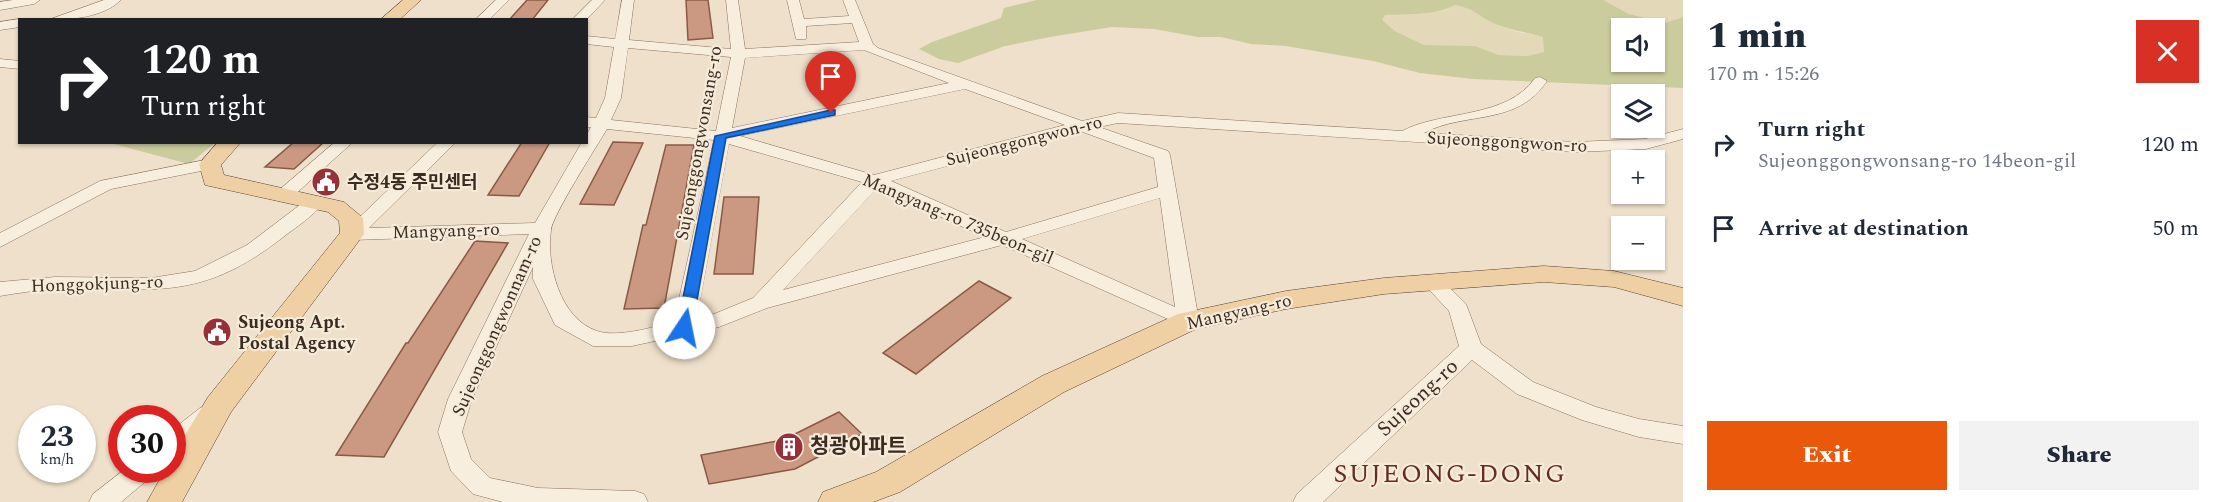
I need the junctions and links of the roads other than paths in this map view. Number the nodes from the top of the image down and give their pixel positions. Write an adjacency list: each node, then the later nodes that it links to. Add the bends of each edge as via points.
1 (34, 0): 10 (street)
2 (115, 0): 11 (street)
3 (413, 0): 12 (main road)
4 (503, 0): 13 (street)
5 (599, 0): 14 (street)
6 (628, 0): 20 (street, Sujeonggongwonnam-ro)
7 (732, 0): 23 (street, Sujeonggongwonsang-ro)
8 (792, 0): 17 (street)
9 (849, 0): 15 (street)
10 (0, 6)
11 (62, 18)
12 (390, 18)
13 (483, 18)
14 (580, 18)
15 (856, 19): 17 (street); 21 (street)
16 (18, 23): 18 (street)
17 (798, 23): 22 (street)
18 (0, 26)
19 (588, 40): 20 (street)
20 (622, 43): 23 (street); 28 (street, Sujeonggongwonnam-ro, via 614,98)
21 (867, 46): 22 (street); 27 (street)
22 (805, 50): 23 (street)
23 (739, 54): 31 (street, Sujeonggongwonsang-ro)
24 (0, 63): 25 (street)
25 (18, 64)
26 (1540, 81): 32 (street, via 1532,93 1495,111 1424,126)
27 (963, 85): 29 (street); 31 (street)
28 (594, 123): 31 (street)
29 (1081, 126): 32 (street, Sujeonggongwon-ro, via 1118,118); 38 (street, Sujeonggongwon-ro); 39 (street, via 1162,155)
30 (1683, 134): 32 (street, Sujeonggongwon-ro, via 1646,144 1575,147)
31 (721, 136): 38 (street, Mangyang-ro 735beon-gil); 51 (street, Sujeonggongwonsang-ro)
32 (1403, 136)
33 (229, 144): 37 (main road)
34 (343, 144): 40 (street)
35 (446, 144): 43 (street)
36 (583, 144): 42 (street, Sujeonggongwonnam-ro)
37 (210, 164): 40 (main road, via 213,180); 45 (street, via 106,185)
38 (874, 180): 44 (street, Mangyang-ro 735beon-gil); 49 (street)
39 (1168, 190): 44 (street); 50 (street)
40 (284, 195): 41 (main road)
41 (315, 202): 43 (main road, via 336,207 351,218); 47 (street, Honggokjung-ro, via 261,246 224,266 184,280 148,285 53,283)
42 (541, 228): 43 (street, Mangyang-ro); 51 (street, via 543,279 563,320 593,339 632,339); 59 (street, Sujeonggongwonnam-ro, via 460,399 450,432 460,464 482,487 538,499)
43 (352, 234): 53 (main road)
44 (1005, 238): 49 (street); 50 (street, Mangyang-ro 735beon-gil)
45 (0, 241)
46 (1431, 281): 48 (main road, Mangyang-ro, via 1544,274 1614,279); 50 (main road, Mangyang-ro, via 1286,300); 52 (street, Sujeong-ro, via 1459,309)
47 (0, 289)
48 (1683, 297)
49 (760, 303): 51 (street, via 719,320)
50 (1188, 321): 60 (main road, Mangyang-ro, via 1053,384 888,482)
51 (684, 328)
52 (1471, 348): 55 (street, via 1525,388 1590,414); 61 (street, Sujeong-ro)
53 (219, 405): 54 (street); 58 (main road)
54 (186, 432)
55 (1683, 435)
56 (126, 483): 57 (street)
57 (102, 502)
58 (164, 502)
59 (635, 502)
60 (835, 502)
61 (1306, 502)

